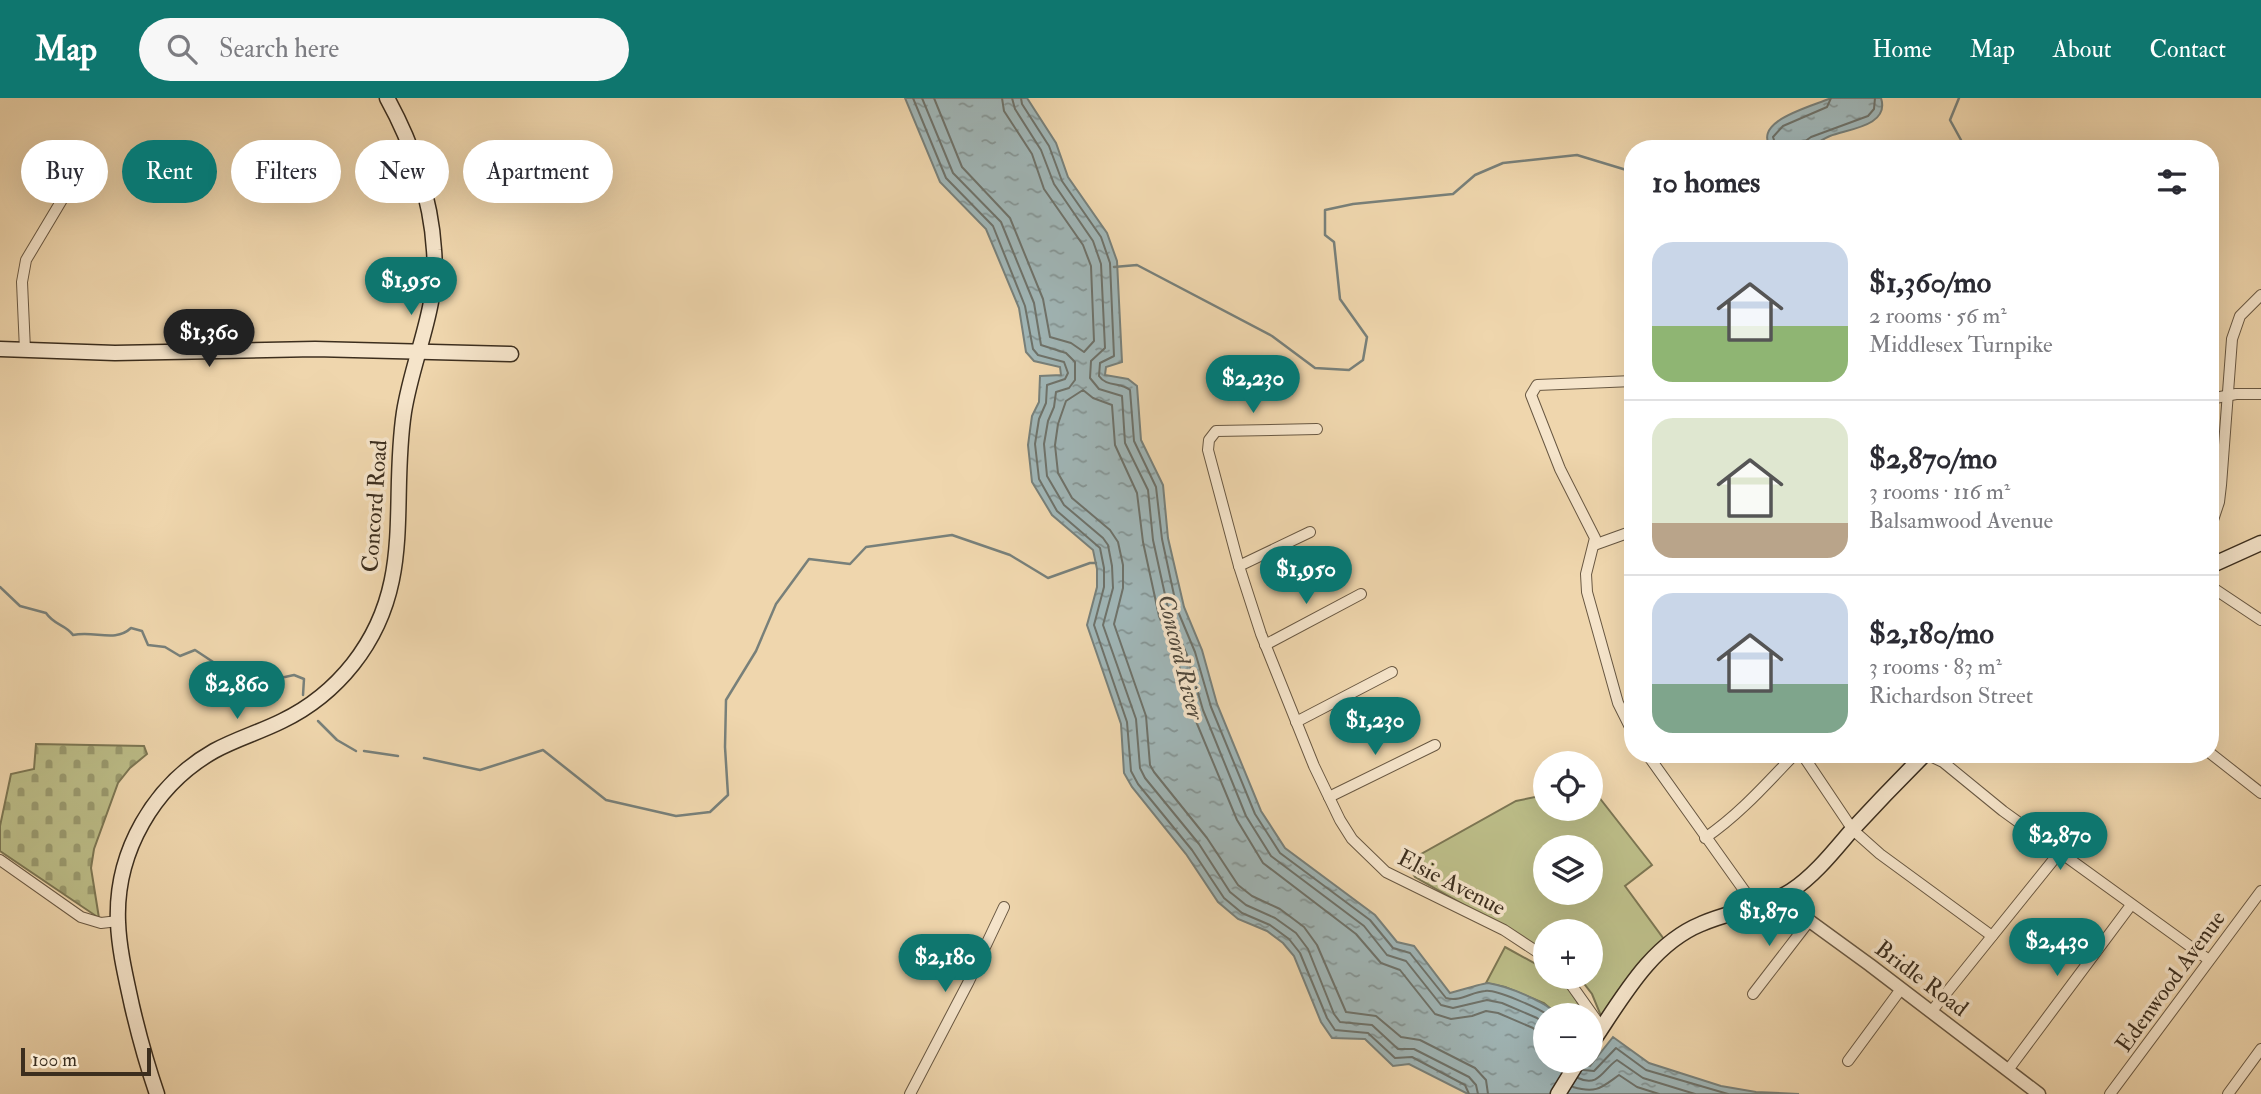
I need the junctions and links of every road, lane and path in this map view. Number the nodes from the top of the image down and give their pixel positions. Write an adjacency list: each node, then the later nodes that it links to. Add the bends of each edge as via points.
1 (387, 98): 6 (main road, Concord Road, via 416,159 433,234 433,298)
2 (60, 203): 5 (street, via 26,260 22,282)
3 (2261, 295): 10 (street, via 2244,310 2235,328)
4 (0, 349): 5 (main road)
5 (25, 350): 6 (main road)
6 (419, 351): 7 (main road); 46 (main road, Concord Road, via 400,444 397,558 370,641 320,697 294,715 204,757 163,793 130,846 121,876)
7 (511, 354)
8 (1624, 381): 17 (street, via 1537,385 1531,392)
9 (2261, 394): 10 (street)
10 (2226, 397): 11 (street); 13 (street)
11 (2219, 398)
12 (1317, 429): 19 (street, Elsie Avenue, via 1223,430 1209,440 1210,460)
13 (2219, 502)
14 (1310, 532): 19 (street)
15 (1624, 534): 17 (street)
16 (2261, 543): 18 (main road)
17 (1594, 545): 25 (street, via 1586,574 1587,592)
18 (2219, 562)
19 (1239, 566): 23 (street, Elsie Avenue)
20 (2219, 592): 22 (street)
21 (1361, 594): 23 (street)
22 (2261, 620)
23 (1265, 645): 26 (street, Elsie Avenue)
24 (1392, 672): 26 (street)
25 (1624, 715)
26 (1296, 722): 35 (street, Elsie Avenue)
27 (1434, 745): 35 (street)
28 (2219, 760): 34 (street)
29 (1652, 763): 37 (street)
30 (1787, 763): 37 (street, via 1730,820)
31 (1808, 763): 36 (street)
32 (1917, 763): 36 (main road)
33 (1943, 763): 38 (street)
34 (2261, 793)
35 (1329, 797): 48 (street, Elsie Avenue, via 1352,839 1386,872)
36 (1853, 830): 41 (main road, via 1801,883); 47 (street)
37 (1704, 838): 44 (street)
38 (2059, 853): 42 (street); 47 (street)
39 (0, 860): 46 (street, via 81,916 101,923)
40 (2261, 891): 49 (street, Edenwood Avenue)
41 (1778, 898): 44 (main road); 45 (street, Bridle Road)
42 (2131, 905): 49 (street); 56 (street)
43 (1004, 906): 59 (street)
44 (1756, 906): 53 (main road, via 1703,923 1673,940 1640,974)
45 (1810, 920): 50 (street, Bridle Road); 51 (street)
46 (118, 921): 58 (main road, Concord Road, via 135,1020)
47 (1992, 936): 52 (street)
48 (1533, 949)
49 (2210, 960): 62 (street, Edenwood Avenue)
50 (1901, 989): 52 (street, Bridle Road); 55 (street)
51 (1753, 994)
52 (1931, 1012): 56 (street, Bridle Road)
53 (1603, 1027)
54 (2261, 1049): 63 (street)
55 (1847, 1062)
56 (2008, 1070): 61 (street, Bridle Road)
57 (1571, 1073): 60 (main road)
58 (157, 1094)
59 (911, 1094)
60 (1558, 1094)
61 (2039, 1094)
62 (2110, 1094)
63 (2228, 1094)

